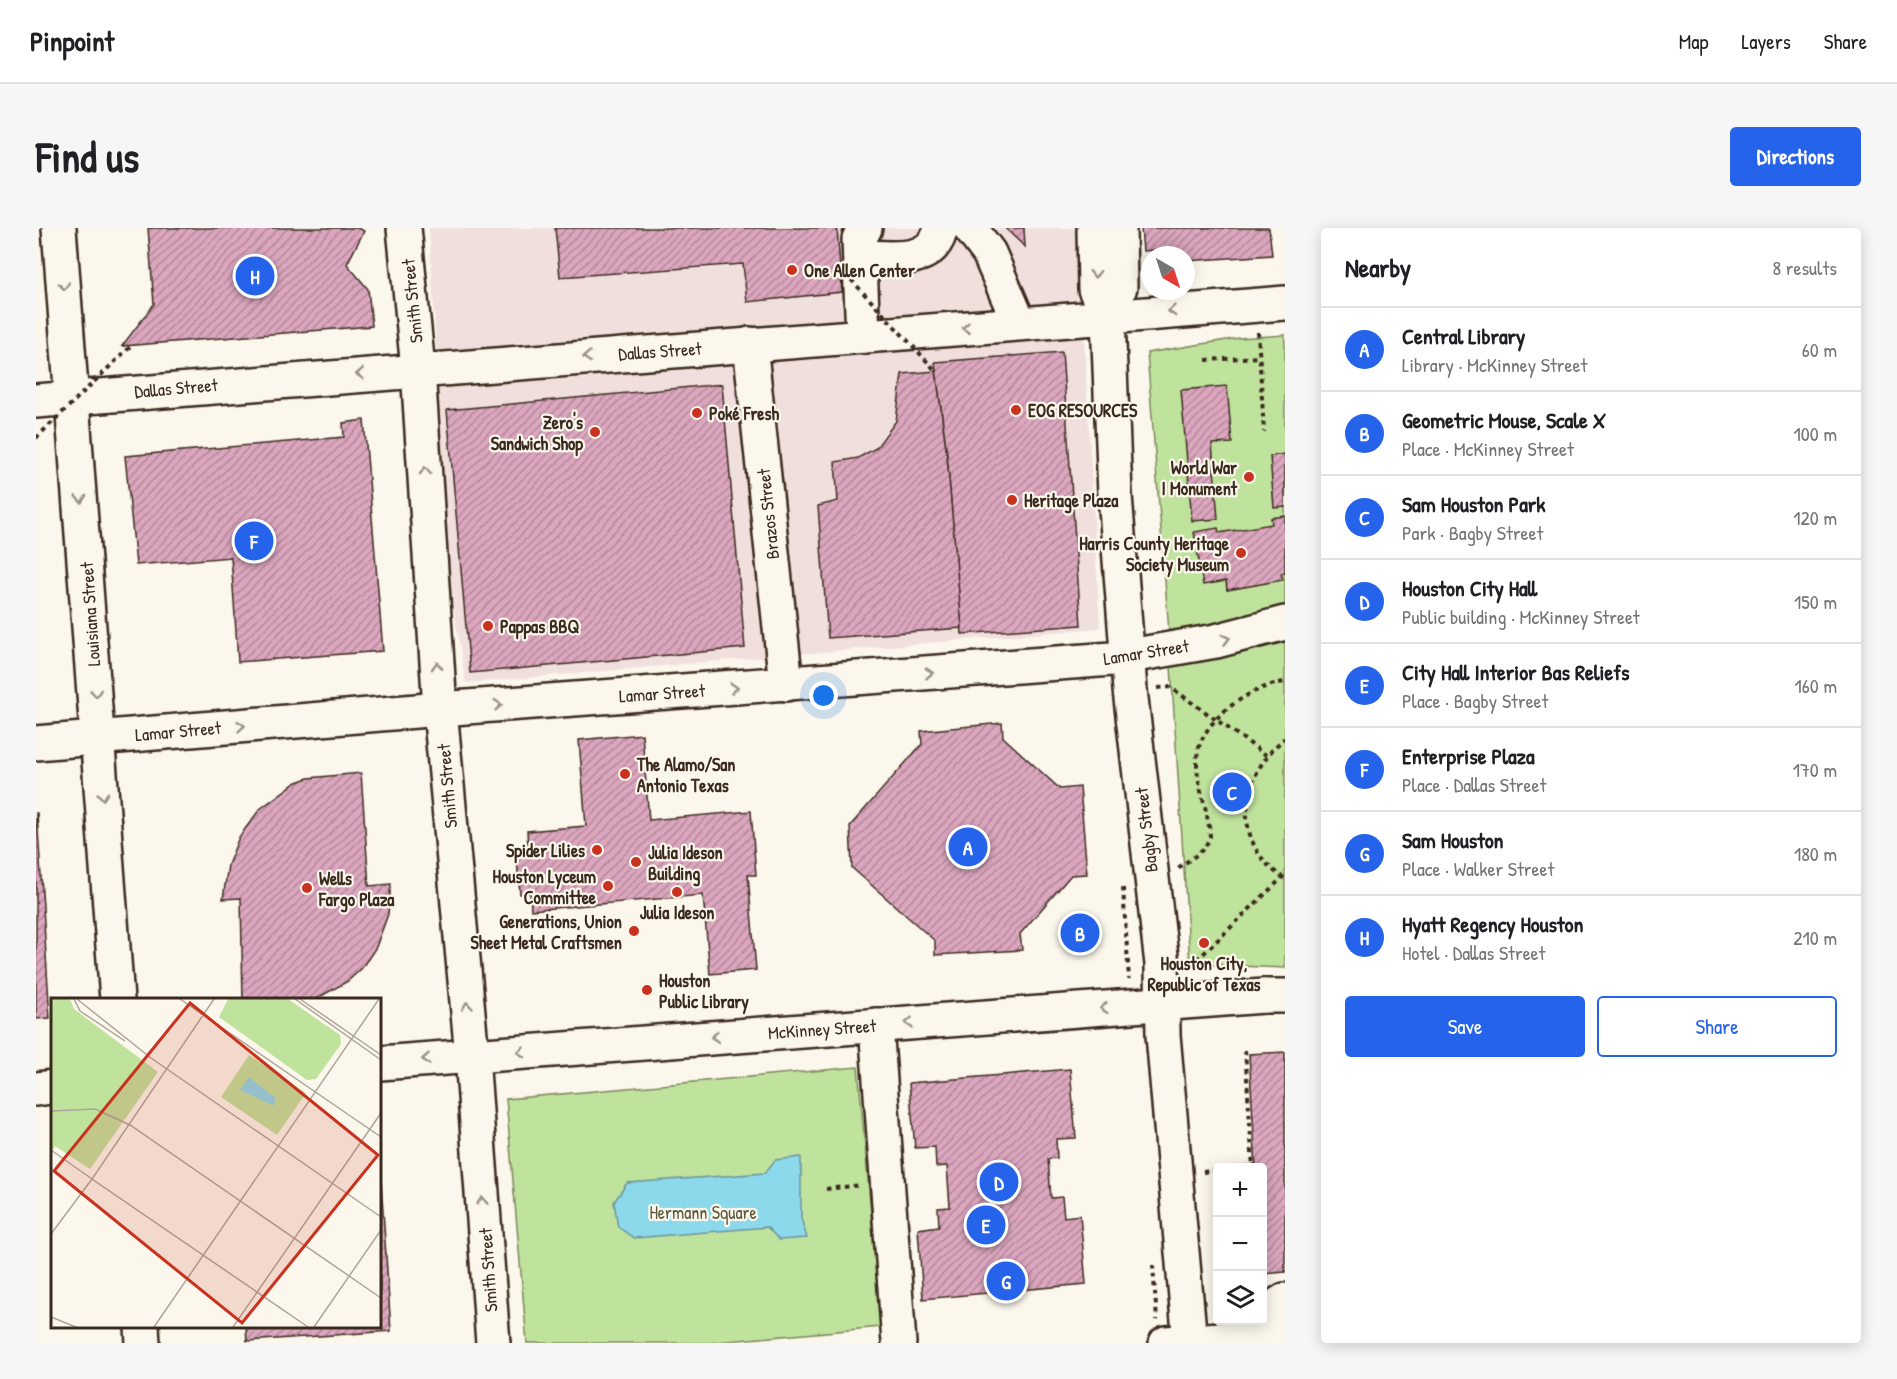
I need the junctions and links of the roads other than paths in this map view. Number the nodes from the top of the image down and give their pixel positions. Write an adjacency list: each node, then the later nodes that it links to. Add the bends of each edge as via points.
1 (59, 228): 13 (street, Louisiana Street, one-way to 13)
2 (404, 228): 12 (street, Smith Street)
3 (1095, 228): 8 (street, one-way to 8, via 1095,289)
4 (1119, 228): 8 (street, via 1120,287)
5 (955, 230): 6 (street, via 927,253); 9 (street, via 989,253)
6 (856, 253): 10 (street)
7 (1285, 303): 8 (street, Dallas Street, one-way to 8)
8 (1108, 317): 9 (street, Dallas Street); 16 (street, Bagby Street, via 1115,495)
9 (1019, 323): 10 (street, Dallas Street, one-way to 10)
10 (863, 336): 11 (street, Dallas Street)
11 (750, 344): 12 (street, Dallas Street, one-way to 12); 17 (street, Brazos Street)
12 (418, 369): 13 (street, Dallas Street, one-way to 13); 18 (street, Smith Street, one-way to 12)
13 (73, 398): 14 (street, Dallas Street); 19 (street, Louisiana Street, one-way to 19)
14 (36, 401)
15 (1285, 623): 16 (street, Lamar Street, one-way to 15)
16 (1128, 657): 17 (street, Lamar Street, one-way to 16); 23 (street, Bagby Street, via 1162,964)
17 (786, 684): 18 (street, Lamar Street, one-way to 17)
18 (440, 709): 19 (street, Lamar Street, one-way to 18); 25 (street, Smith Street, one-way to 18)
19 (99, 737): 20 (street, Lamar Street); 22 (street, Louisiana Street, one-way to 22)
20 (36, 742)
21 (1278, 995): 23 (street, McKinney Street)
22 (117, 998)
23 (1162, 1005): 24 (street, McKinney Street, one-way to 24); 32 (street, Bagby Street)
24 (876, 1025): 25 (street, McKinney Street, one-way to 25); 35 (street)
25 (472, 1056): 26 (street, McKinney Street, one-way to 26); 34 (street, Smith Street, one-way to 25)
26 (381, 1063)
27 (51, 1088): 28 (street)
28 (36, 1089)
29 (142, 1328): 33 (street)
30 (1243, 1329): 31 (street); 32 (street)
31 (1285, 1334)
32 (1182, 1342)
33 (143, 1343)
34 (493, 1343)
35 (899, 1343)

